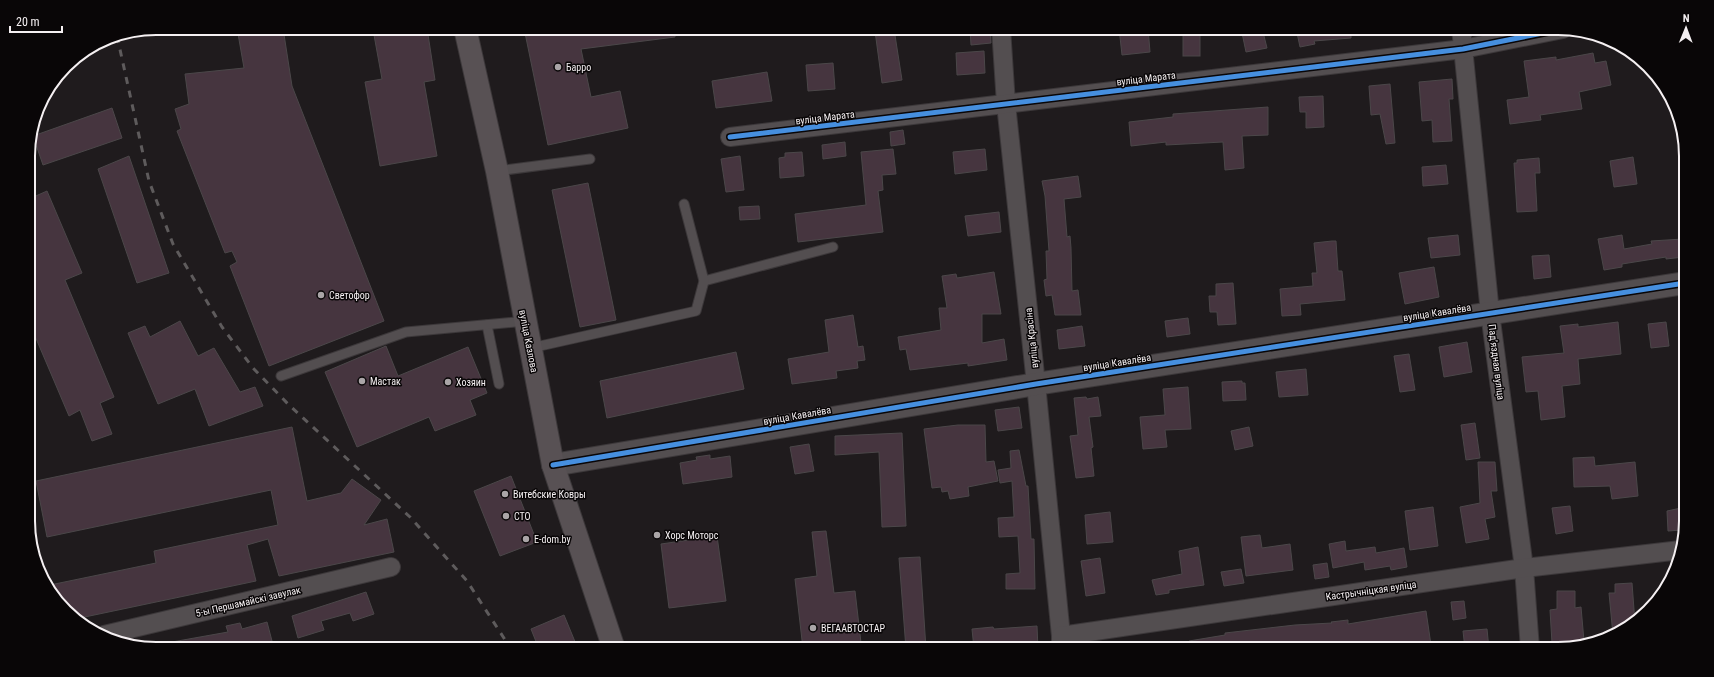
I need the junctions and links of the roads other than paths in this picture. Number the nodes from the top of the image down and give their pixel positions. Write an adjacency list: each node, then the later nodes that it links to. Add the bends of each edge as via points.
1 (467, 35): 9 (main road, вуліца Казлова)
2 (1001, 35): 6 (street, вуліца Красіна)
3 (1462, 35): 5 (street, Падʼяздная вуліца)
4 (1533, 35): 5 (street, вуліца Марата)
5 (1463, 49): 6 (street, вуліца Марата); 14 (street, Падʼяздная вуліца)
6 (1006, 104): 7 (street, вуліца Марата); 20 (street, вуліца Красіна)
7 (730, 137)
8 (590, 159): 9 (lane)
9 (497, 172): 15 (main road, вуліца Казлова)
10 (684, 204): 12 (lane)
11 (833, 247): 12 (lane)
12 (704, 281): 17 (lane, via 696,311)
13 (1679, 285): 14 (street, вуліца Кавалёва)
14 (1490, 313): 20 (street, вуліца Кавалёва); 24 (street, Падʼяздная вуліца)
15 (526, 321): 16 (lane); 17 (main road, вуліца Казлова)
16 (487, 325): 18 (lane, via 406,332); 19 (lane)
17 (531, 348): 21 (main road, вуліца Казлова)
18 (281, 376)
19 (500, 384)
20 (1036, 384): 21 (street, вуліца Кавалёва); 27 (street, вуліца Красіна)
21 (553, 465): 26 (main road, вуліца Казлова)
22 (1675, 551): 24 (street, Кастрычніцкая вуліца)
23 (391, 567): 25 (street, 5-ы Першамайскі завулак)
24 (1524, 568): 27 (street, Кастрычніцкая вуліца); 28 (street, Падʼяздная вуліца)
25 (111, 633)
26 (612, 642)
27 (1061, 642)
28 (1529, 642)

